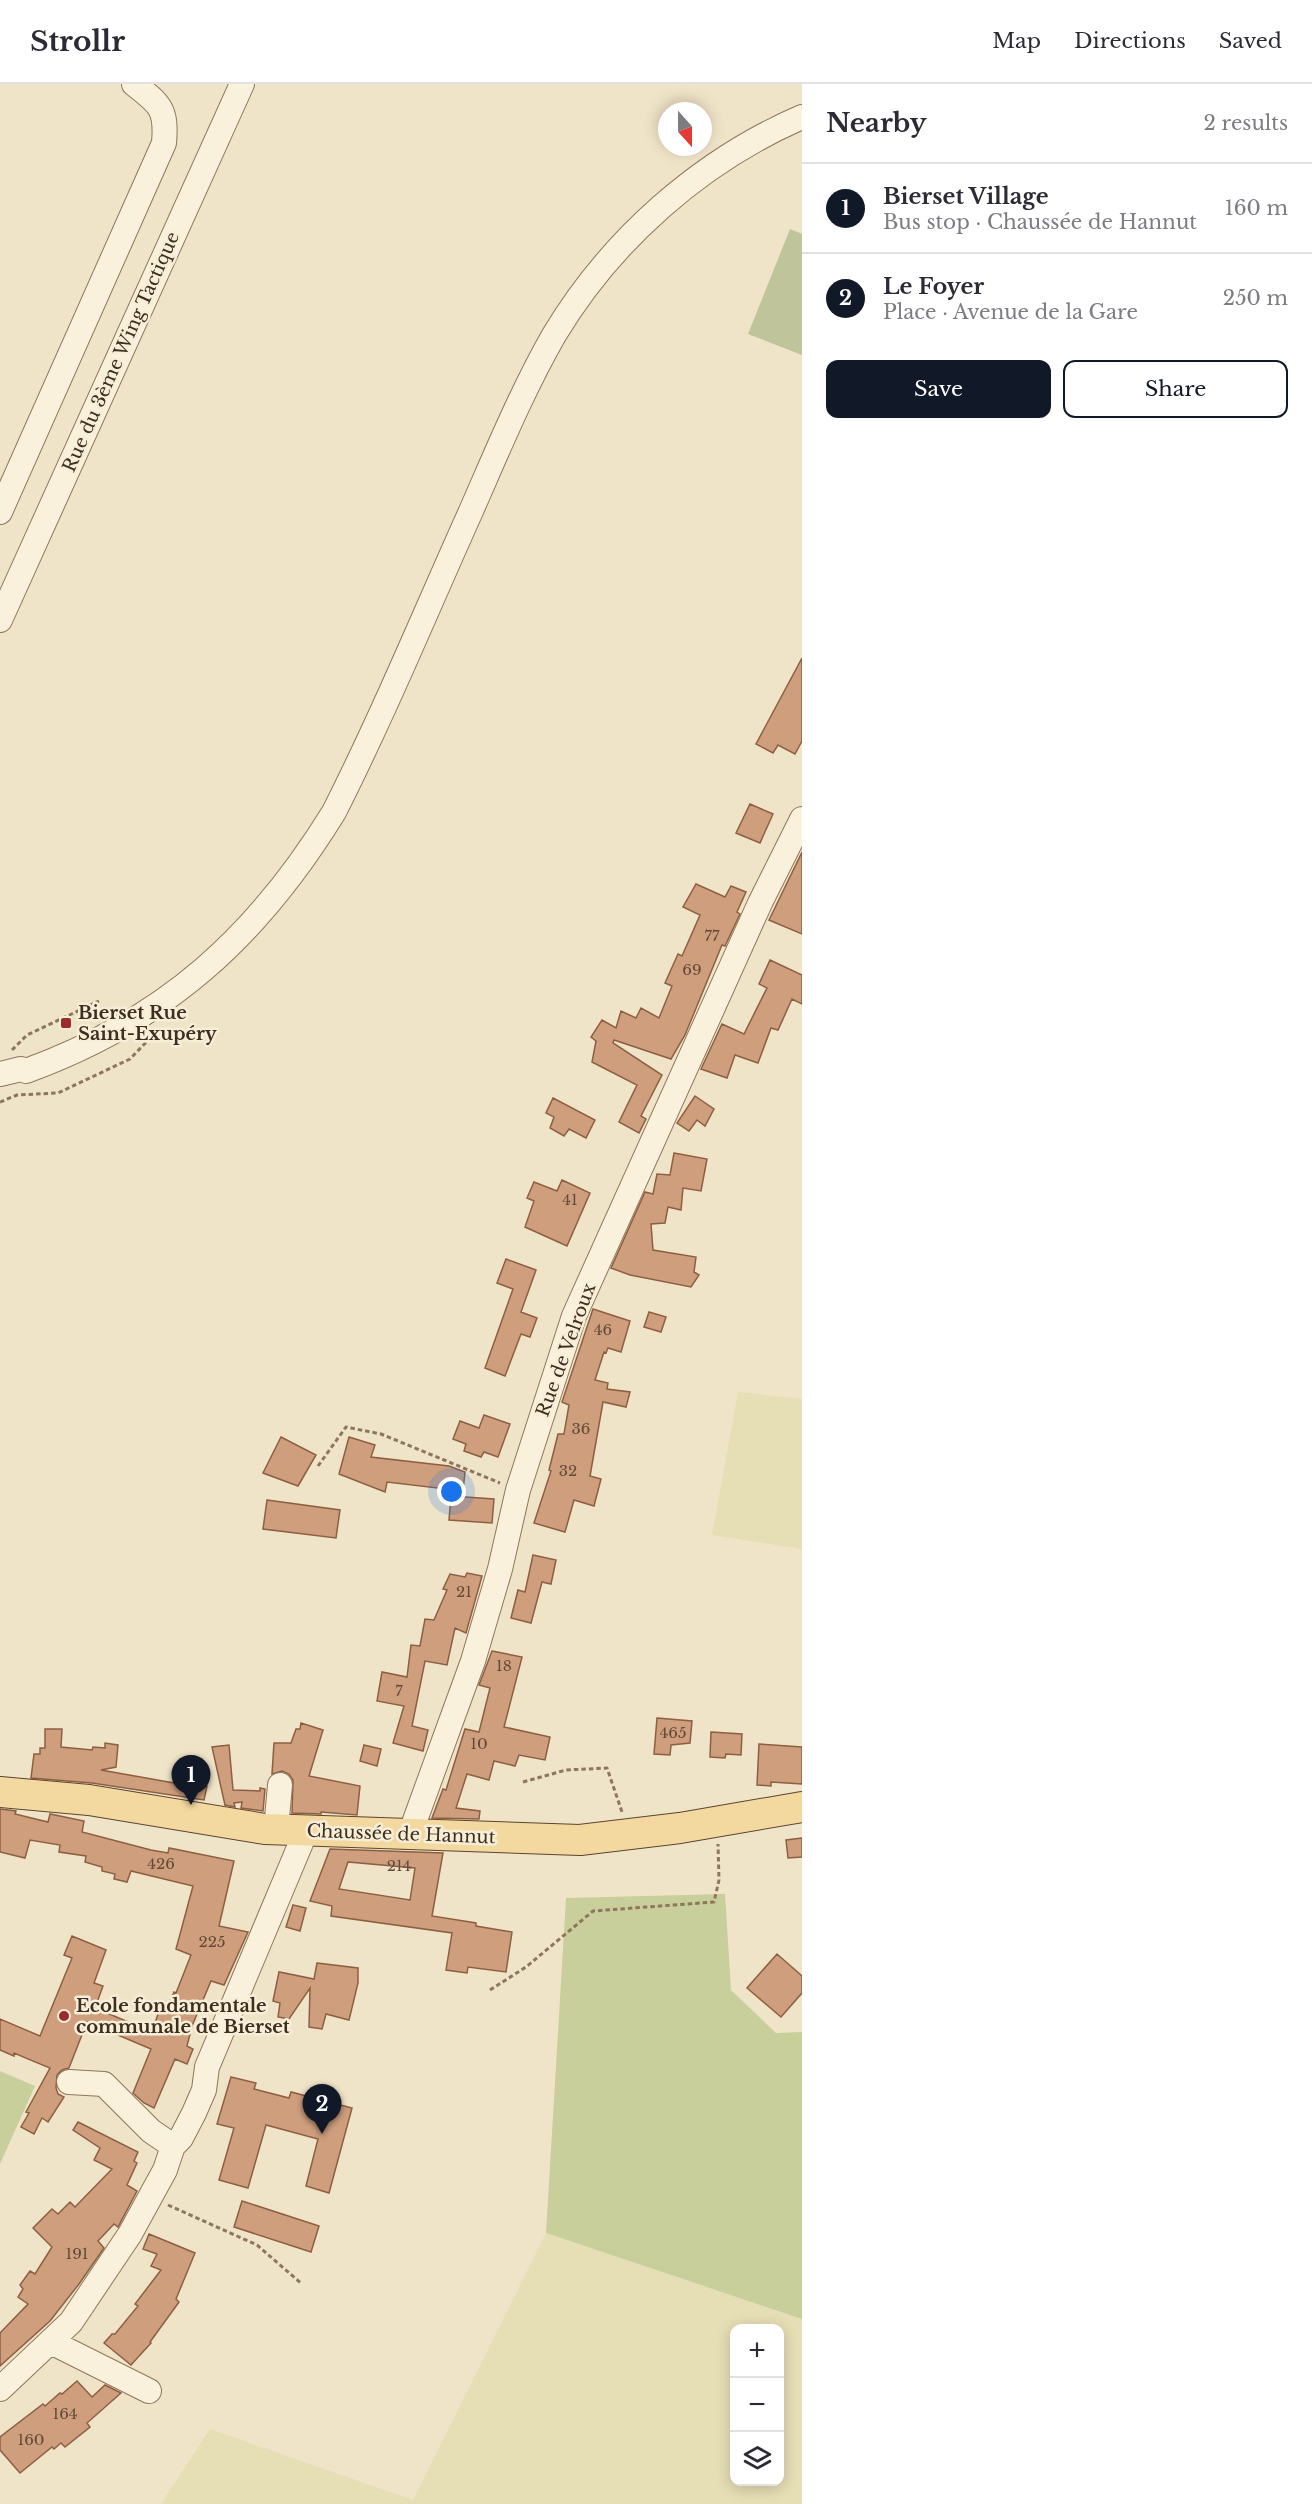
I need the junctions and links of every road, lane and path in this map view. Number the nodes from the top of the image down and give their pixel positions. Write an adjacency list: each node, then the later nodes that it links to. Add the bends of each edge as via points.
1 (134, 84): 4 (street, via 158,102 166,123 164,143)
2 (242, 84): 5 (street, Rue du 3ème Wing Tactique)
3 (802, 117): 9 (street, via 714,166 656,211 612,256 571,309 528,385 342,795 312,848 267,908 222,954 170,996 93,1043)
4 (0, 512)
5 (0, 620)
6 (802, 819): 12 (street, Rue de Velroux, via 750,925 574,1316)
7 (99, 1001): 8 (path, via 27,1035)
8 (2, 1065): 9 (street)
9 (26, 1071): 10 (street)
10 (0, 1087)
11 (318, 1466): 12 (path, via 346,1427 381,1434)
12 (518, 1490): 20 (street, Rue de Velroux, via 500,1569 472,1661)
13 (523, 1782): 21 (path, via 566,1770 607,1768)
14 (280, 1785): 18 (street)
15 (0, 1792): 18 (main road, Chaussée de Hannut, via 89,1800)
16 (802, 1807): 17 (main road, Chaussée de Hannut)
17 (717, 1822): 21 (main road, Chaussée de Hannut); 22 (path, via 719,1880 714,1902 593,1911 526,1967)
18 (276, 1829): 19 (main road, Chaussée de Hannut)
19 (306, 1831): 20 (main road, Chaussée de Hannut); 24 (street, via 207,2067 204,2090 194,2114)
20 (410, 1834): 21 (main road, Chaussée de Hannut, via 580,1840)
21 (629, 1834)
22 (490, 1990)
23 (69, 2082): 24 (street, via 104,2084 151,2131)
24 (173, 2146): 25 (street)
25 (150, 2197): 26 (path, via 257,2245); 27 (street, via 71,2322)
26 (302, 2284)
27 (51, 2342): 28 (street); 29 (street)
28 (0, 2389)
29 (149, 2391)

